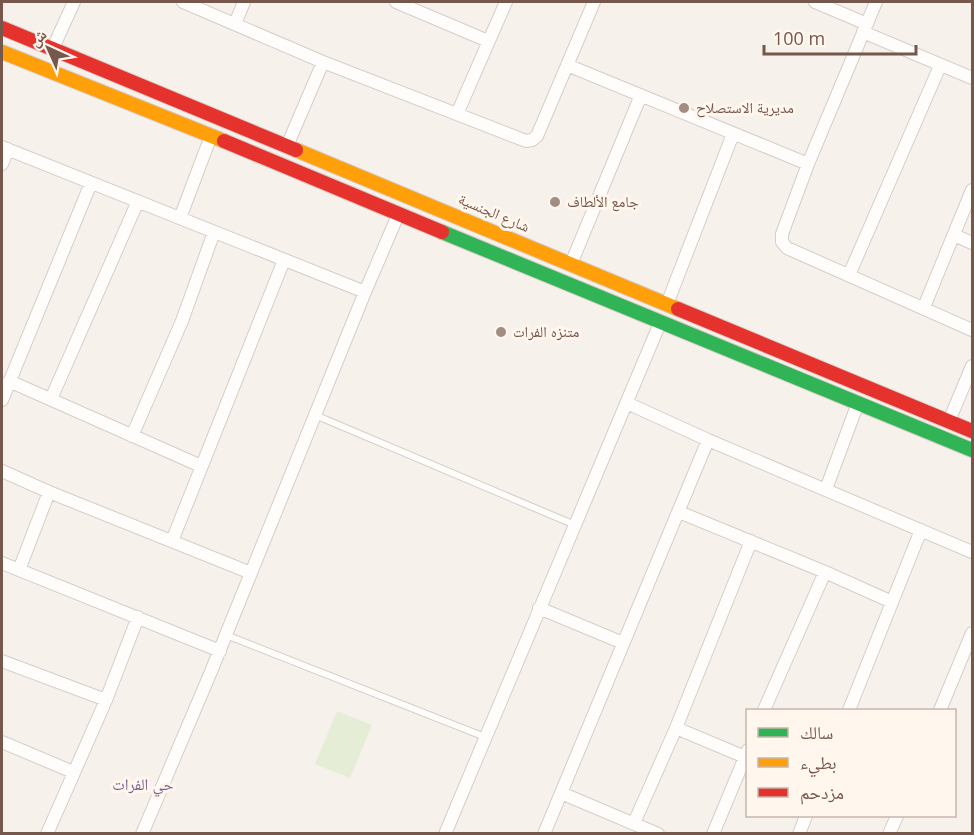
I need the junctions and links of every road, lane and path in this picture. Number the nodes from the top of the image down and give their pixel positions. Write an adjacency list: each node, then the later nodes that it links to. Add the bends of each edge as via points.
1 (74, 2): 13 (street)
2 (183, 2): 9 (street)
3 (244, 2): 9 (street)
4 (396, 2): 12 (street)
5 (506, 2): 12 (street)
6 (594, 2): 16 (street)
7 (815, 2): 11 (street)
8 (876, 2): 11 (street)
9 (235, 24): 15 (street)
10 (2, 28): 13 (main road, شارع الجنسية)
11 (865, 28): 17 (street); 26 (street)
12 (488, 41): 20 (street)
13 (52, 50): 23 (main road, شارع الجنسية)
14 (2, 52): 22 (main road)
15 (323, 62): 20 (street); 23 (street)
16 (567, 65): 19 (street); 20 (street, via 532,140)
17 (940, 66): 18 (street); 41 (street)
18 (972, 78)
19 (641, 96): 21 (street); 39 (street)
20 (457, 114)
21 (733, 134): 26 (street); 43 (street)
22 (212, 136): 30 (main road); 31 (street)
23 (287, 146): 34 (main road, شارع الجنسية)
24 (5, 148): 25 (street); 27 (street)
25 (2, 164)
26 (808, 164): 41 (street, via 782,242 787,248)
27 (91, 183): 29 (street); 48 (street)
28 (972, 190): 33 (street)
29 (138, 201): 31 (street); 49 (street)
30 (398, 215): 38 (main road); 42 (street)
31 (180, 218): 32 (street)
32 (214, 232): 37 (street); 56 (street, via 182,321)
33 (954, 235): 35 (street); 44 (street)
34 (520, 242): 36 (main road, شارع الجنسية); 38 (main road)
35 (972, 243)
36 (542, 251): 39 (main road, شارع الجنسية); 40 (main road)
37 (284, 260): 42 (street); 59 (street)
38 (509, 261): 40 (main road)
39 (571, 264): 43 (main road, شارع الجنسية)
40 (533, 271): 45 (main road)
41 (849, 275): 44 (street)
42 (364, 292): 53 (street)
43 (667, 304): 54 (main road, شارع الجنسية)
44 (924, 307): 46 (street)
45 (660, 323): 51 (street); 52 (main road)
46 (972, 330)
47 (972, 366): 54 (street)
48 (9, 381): 49 (street); 50 (street)
49 (51, 399): 56 (street)
50 (2, 400)
51 (627, 403): 57 (street); 64 (street)
52 (858, 404): 58 (main road); 61 (street)
53 (315, 415): 64 (lane); 72 (street)
54 (949, 421): 55 (main road, شارع الجنسية)
55 (972, 431)
56 (132, 436): 59 (street)
57 (708, 440): 61 (street); 63 (street)
58 (972, 450)
59 (201, 466): 66 (street)
60 (2, 471): 62 (street)
61 (826, 489): 65 (street)
62 (49, 492): 66 (street); 70 (street)
63 (679, 512): 67 (street); 78 (street)
64 (575, 525): 74 (street)
65 (921, 530): 68 (street); 73 (street)
66 (172, 541): 72 (street)
67 (751, 541): 71 (street); 85 (street)
68 (972, 552)
69 (2, 563): 70 (street)
70 (19, 570): 75 (street)
71 (825, 572): 73 (street); 82 (street)
72 (252, 573): 77 (street)
73 (892, 602): 83 (street)
74 (539, 608): 78 (street); 86 (street)
75 (138, 617): 79 (street); 81 (street)
76 (972, 633): 84 (street)
77 (226, 635): 79 (street); 86 (lane)
78 (623, 642): 90 (street)
79 (220, 651): 95 (street)
80 (2, 661): 81 (street)
81 (106, 700): 89 (street)
82 (765, 709)
83 (850, 709)
84 (941, 709)
85 (676, 728): 88 (street); 93 (street)
86 (486, 736): 96 (street)
87 (2, 742): 89 (street)
88 (746, 753): 99 (street)
89 (73, 772): 94 (street)
90 (561, 793): 93 (street); 97 (street)
91 (806, 817): 100 (street)
92 (897, 817): 101 (street)
93 (634, 823): 98 (street)
94 (47, 834)
95 (142, 834)
96 (446, 834)
97 (544, 834)
98 (658, 834)
99 (713, 834)
100 (799, 834)
101 (889, 834)

